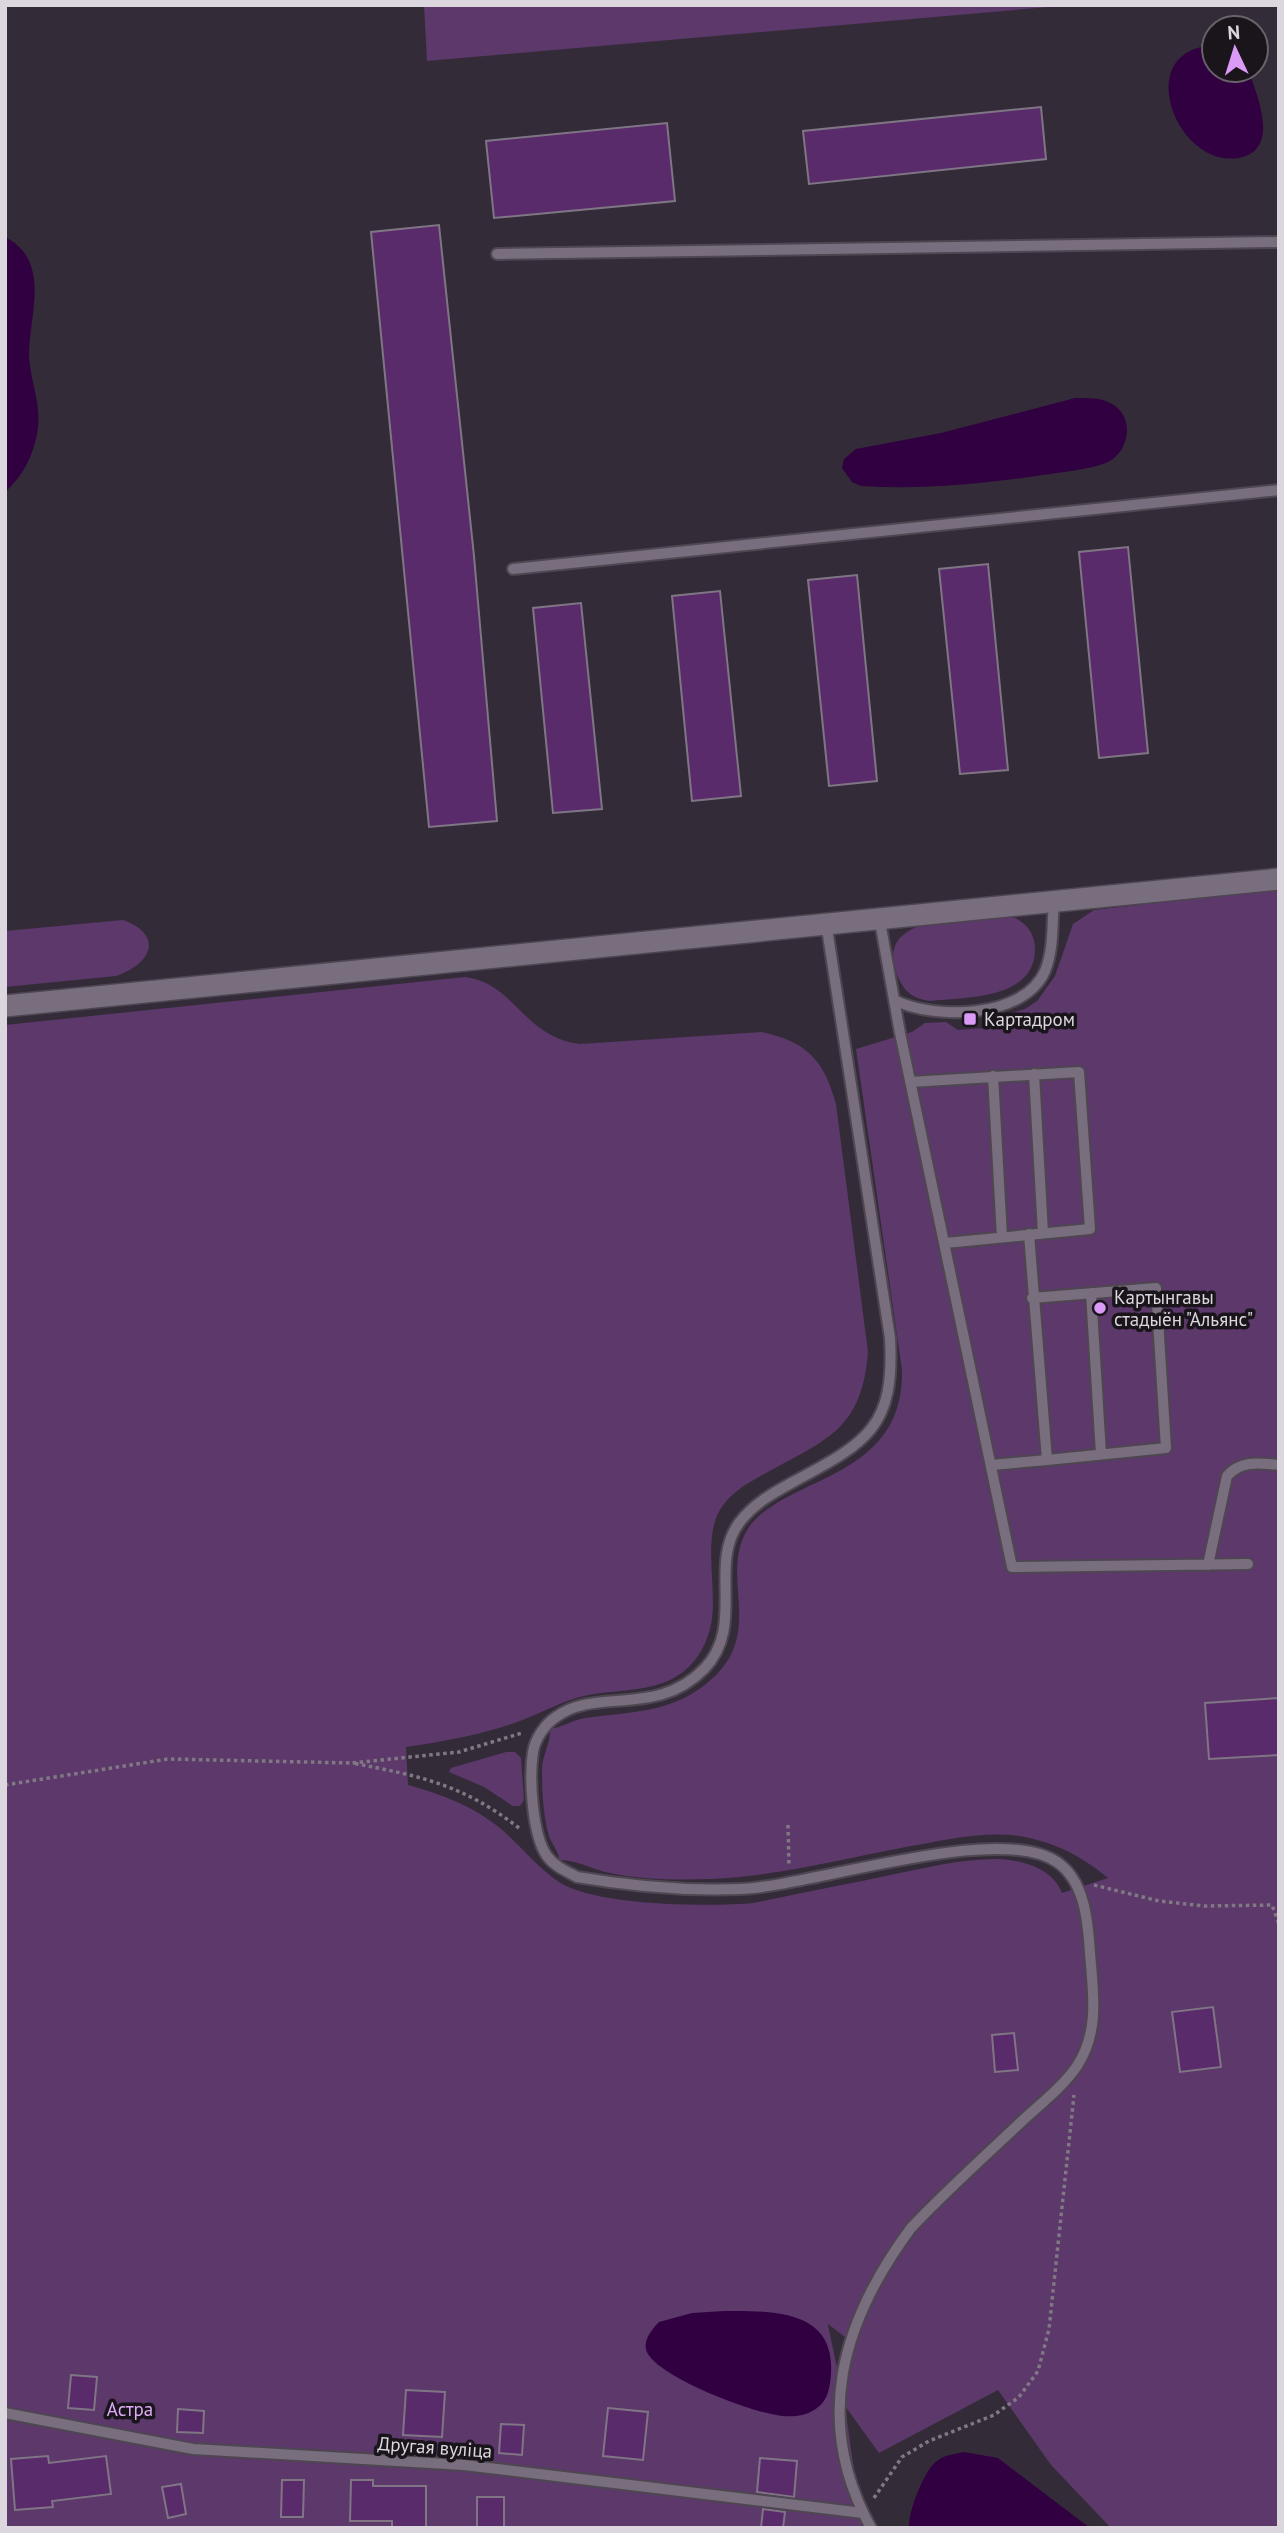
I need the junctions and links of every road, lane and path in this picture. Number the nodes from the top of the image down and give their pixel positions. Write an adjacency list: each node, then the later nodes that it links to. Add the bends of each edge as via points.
1 (1279, 242): 2 (lane)
2 (497, 254)
3 (1279, 490): 4 (lane)
4 (513, 569)
5 (1279, 879): 6 (street)
6 (1054, 901): 7 (street); 9 (lane, via 1045,972 1024,997 996,1007 948,1012 910,1008)
7 (879, 916): 8 (street); 9 (lane)
8 (826, 922): 10 (street); 26 (lane, via 890,1338 889,1399 876,1424 854,1445 771,1494 737,1525 727,1562 724,1633 704,1669 662,1695 637,1702 586,1705)
9 (894, 1000): 13 (lane)
10 (5, 1006)
11 (1034, 1074): 12 (lane); 14 (lane); 14 (lane, via 1079,1072 1090,1229)
12 (993, 1076): 13 (lane); 16 (lane)
13 (910, 1082): 17 (lane)
14 (1043, 1233): 15 (lane)
15 (1029, 1234): 16 (lane); 19 (lane)
16 (1002, 1237): 17 (lane)
17 (945, 1243): 22 (lane)
18 (1091, 1293): 19 (lane); 20 (lane); 20 (lane, via 1156,1288 1166,1448)
19 (1032, 1298): 21 (lane)
20 (1101, 1454): 21 (lane)
21 (1047, 1460): 22 (lane)
22 (992, 1465): 25 (lane, via 1012,1567)
23 (1279, 1465): 25 (lane, via 1245,1463 1227,1476)
24 (1248, 1564): 25 (lane)
25 (1208, 1565)
26 (556, 1717): 27 (path, via 458,1752); 36 (lane, via 533,1751 535,1822 547,1856 577,1877 741,1889 984,1850 1035,1853 1057,1862 1075,1882 1089,1932 1095,2012)
27 (352, 1763): 28 (path, via 168,1759); 30 (path, via 432,1780 470,1794)
28 (5, 1785)
29 (788, 1825): 31 (path)
30 (522, 1831)
31 (787, 1847)
32 (1089, 1882): 33 (path, via 1159,1901)
33 (1272, 1905): 34 (path); 35 (path)
34 (1279, 1907)
35 (1279, 1924)
36 (1077, 2065): 38 (lane, via 911,2228 873,2290 850,2340 837,2410 846,2466); 38 (path, via 1049,2329 1038,2371 1019,2397 994,2415 902,2457)
37 (5, 2413): 38 (lane, Другая вуліца, via 192,2449 464,2465)
38 (863, 2514): 39 (lane)
39 (871, 2528)

